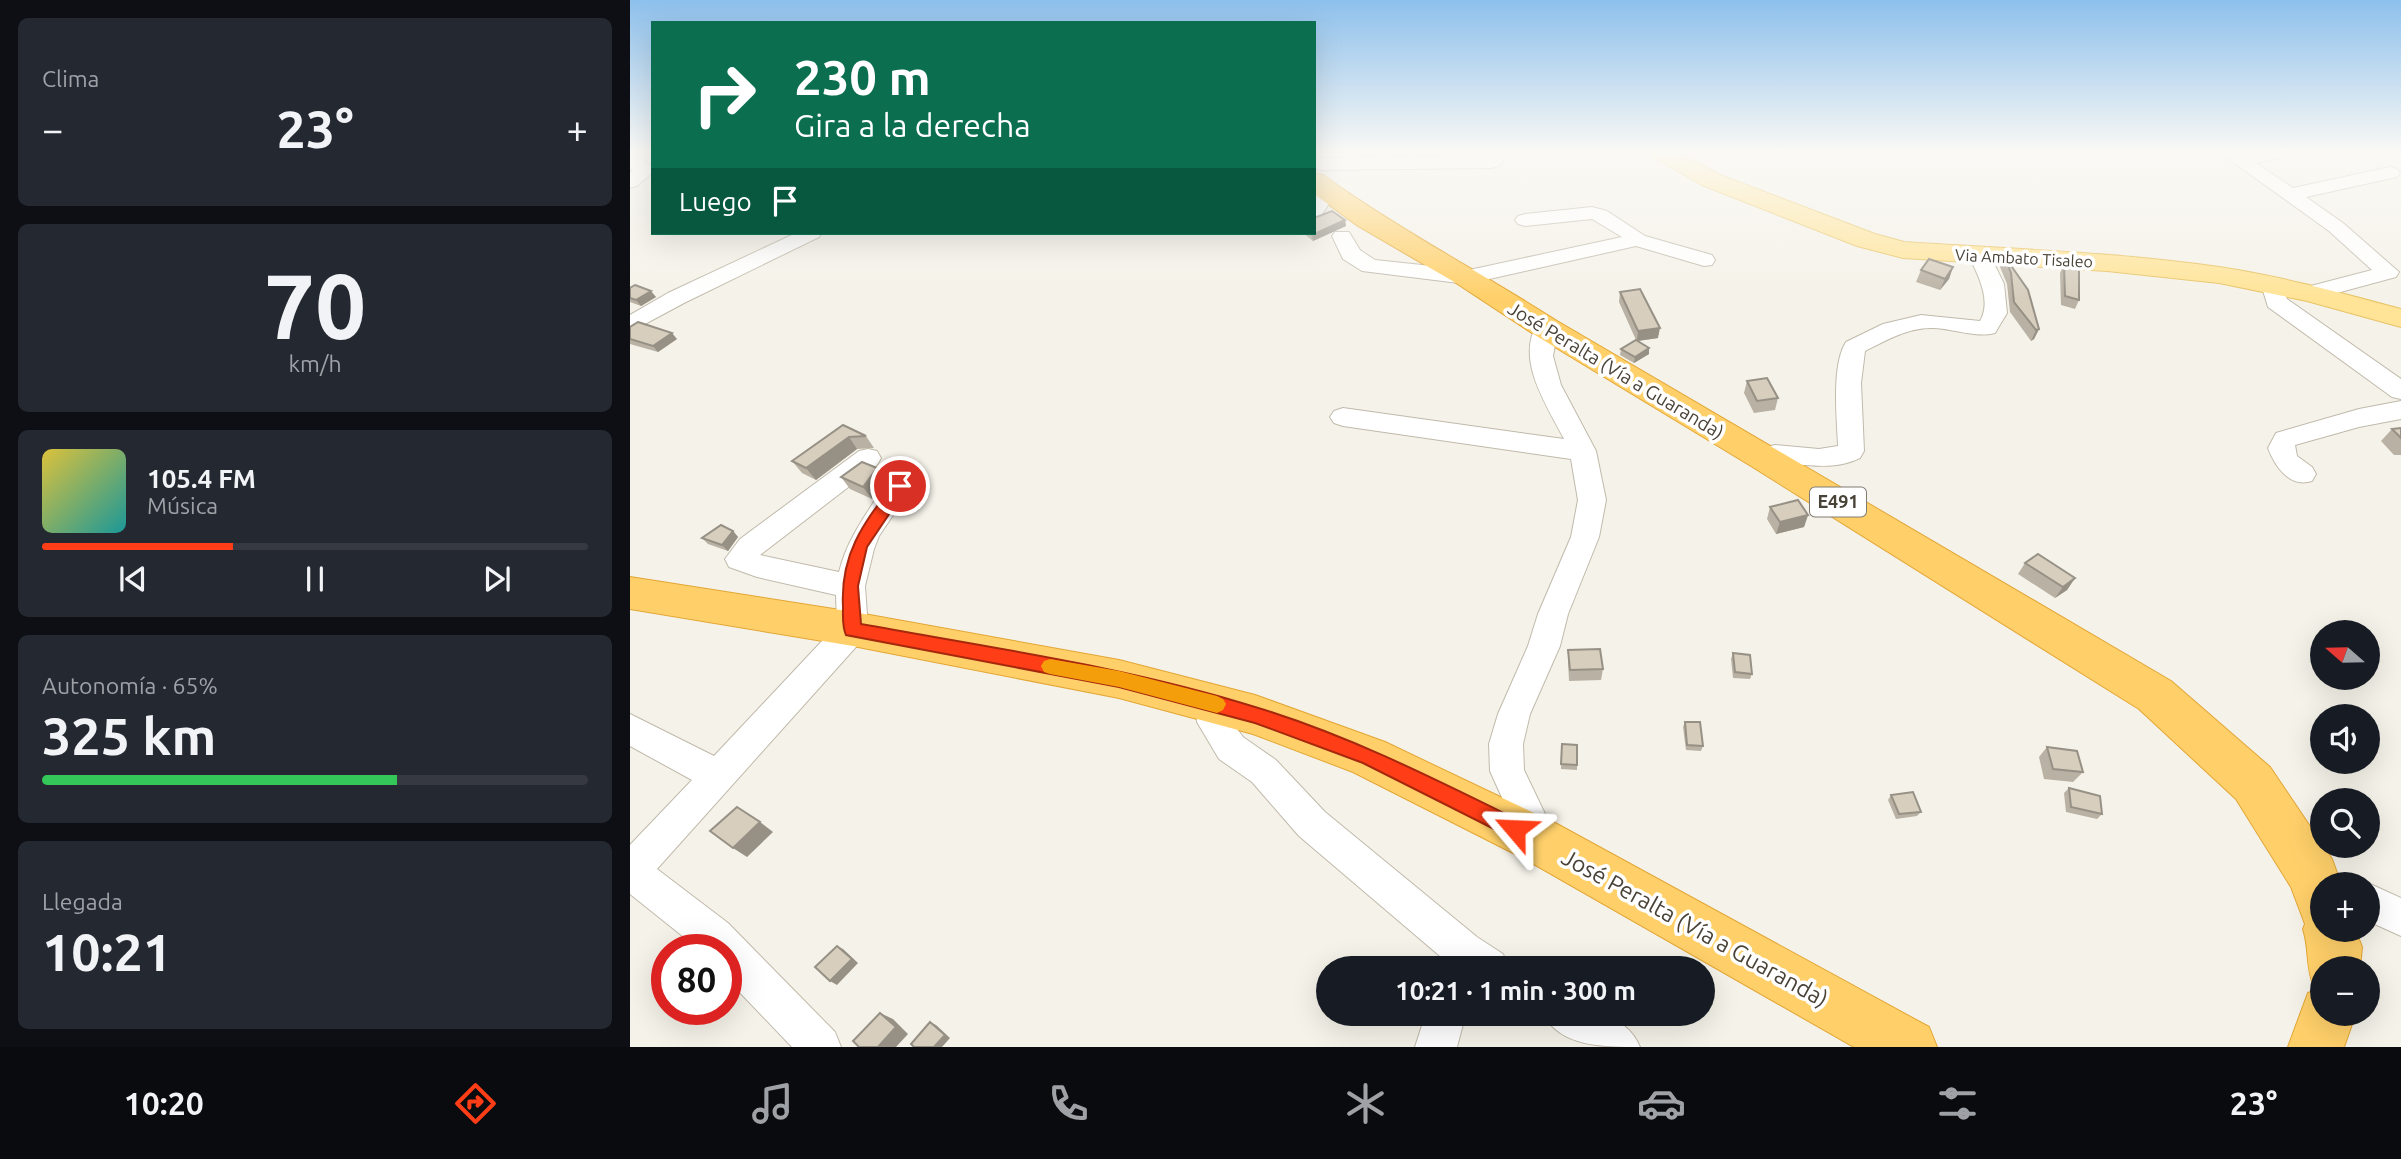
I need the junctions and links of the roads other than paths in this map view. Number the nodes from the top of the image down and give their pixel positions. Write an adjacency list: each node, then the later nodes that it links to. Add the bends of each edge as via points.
1 (1765, 201): 7 (main road, Via Ambato Tisaleo, via 1903,250)
2 (2298, 201): 11 (street, via 2388,272)
3 (1322, 208): 9 (highway, José Peralta (Vía a Guaranda) / E491, via 1380,227); 9 (street, via 1350,254 1370,266)
4 (1525, 220): 6 (street, via 1592,213)
5 (808, 235): 13 (street)
6 (1634, 239): 8 (street); 9 (street)
7 (1980, 256): 10 (main road, Via Ambato Tisaleo, via 2157,268); 19 (street, via 1993,284 1996,313 1987,328 1933,321 1902,325 1854,347 1849,383 1851,451 1832,458 1777,452)
8 (1704, 260)
9 (1465, 276): 14 (highway, José Peralta (Vía a Guaranda) / E491)
10 (2272, 284): 11 (main road, Via Ambato Tisaleo); 15 (street, via 2276,302)
11 (2311, 292): 12 (main road, Via Ambato Tisaleo)
12 (2401, 318)
13 (630, 325)
14 (1546, 328): 18 (street, via 1541,356 1549,386); 19 (highway, José Peralta (Vía a Guaranda) / E491)
15 (2401, 390)
16 (2401, 410): 21 (street, via 2285,439 2281,448 2286,461)
17 (1343, 416): 18 (street)
18 (1583, 451): 28 (street, via 1592,500 1585,537 1506,744 1507,771)
19 (1764, 457): 30 (highway, José Peralta (Vía a Guaranda) / E491, via 2155,695 2253,783)
20 (867, 458): 24 (street, via 739,559)
21 (2302, 474)
22 (903, 477): 24 (street, via 859,547)
23 (630, 593): 24 (highway, José Peralta (Vía a Guaranda))
24 (851, 608): 25 (highway, José Peralta (Vía a Guaranda)); 27 (street)
25 (1212, 703): 28 (highway, José Peralta (Vía a Guaranda), via 1369,757); 33 (street, via 1213,722 1231,748 1264,771 1312,824)
26 (630, 729): 27 (street)
27 (719, 776): 29 (street)
28 (1539, 841): 40 (highway, José Peralta (Vía a Guaranda))
29 (631, 871): 37 (street, via 714,937)
30 (2311, 872)
31 (2380, 907): 32 (street)
32 (2401, 917)
33 (1463, 956)
34 (1442, 1026): 38 (street)
35 (1584, 1026): 39 (street)
36 (2324, 1026): 41 (highway)
37 (820, 1047)
38 (1436, 1047)
39 (1619, 1047)
40 (1909, 1047)
41 (2316, 1047)

